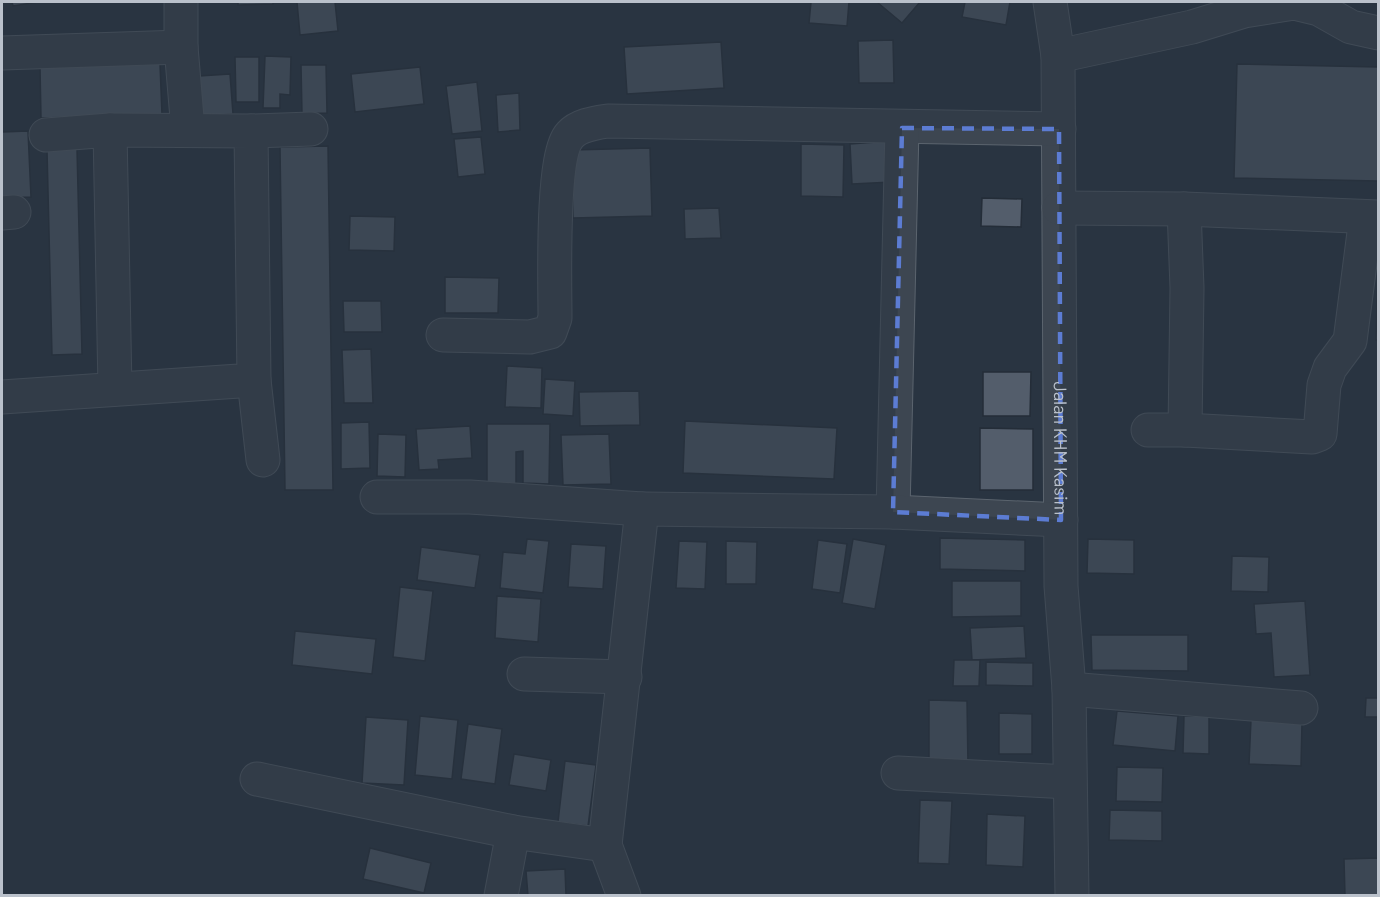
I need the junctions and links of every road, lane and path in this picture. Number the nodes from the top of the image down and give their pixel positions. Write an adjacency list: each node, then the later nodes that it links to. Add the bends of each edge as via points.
1 (181, 2): 4 (street)
2 (1050, 2): 6 (street, Jalan KHM Kasim)
3 (1378, 33): 6 (street, via 1351,27 1319,9 1294,3 1244,11 1192,27)
4 (181, 47): 5 (street); 11 (street)
5 (2, 53)
6 (1058, 56): 9 (street, Jalan KHM Kasim)
7 (902, 128): 9 (street); 17 (street, via 608,121 581,128 562,147 558,172 555,318 550,332 530,337); 26 (street)
8 (311, 129): 12 (street)
9 (1059, 129): 14 (street, Jalan KHM Kasim)
10 (110, 130): 11 (street); 13 (street); 19 (street)
11 (188, 130): 12 (street)
12 (251, 131): 18 (street)
13 (46, 135)
14 (1059, 208): 15 (street); 27 (street, Jalan KHM Kasim)
15 (1184, 209): 16 (street); 22 (street)
16 (1372, 217): 22 (street, via 1350,340 1330,368 1324,385 1320,434 1312,437)
17 (443, 335)
18 (254, 380): 19 (street); 23 (street)
19 (115, 389): 20 (street)
20 (2, 397)
21 (1148, 430): 22 (street)
22 (1185, 430)
23 (263, 460)
24 (377, 497): 25 (street, via 470,497)
25 (642, 509): 26 (street); 29 (street)
26 (893, 512): 27 (street)
27 (1061, 519): 30 (street, Jalan KHM Kasim, via 1061,586)
28 (524, 674): 29 (street)
29 (625, 677): 36 (street)
30 (1069, 689): 31 (street); 34 (street, Jalan KHM Kasim)
31 (1301, 708)
32 (898, 772): 34 (street)
33 (257, 779): 35 (street)
34 (1069, 782): 39 (street, Jalan KHM Kasim)
35 (513, 832): 36 (street); 37 (street)
36 (605, 845): 38 (street)
37 (501, 896)
38 (624, 896)
39 (1072, 896)

